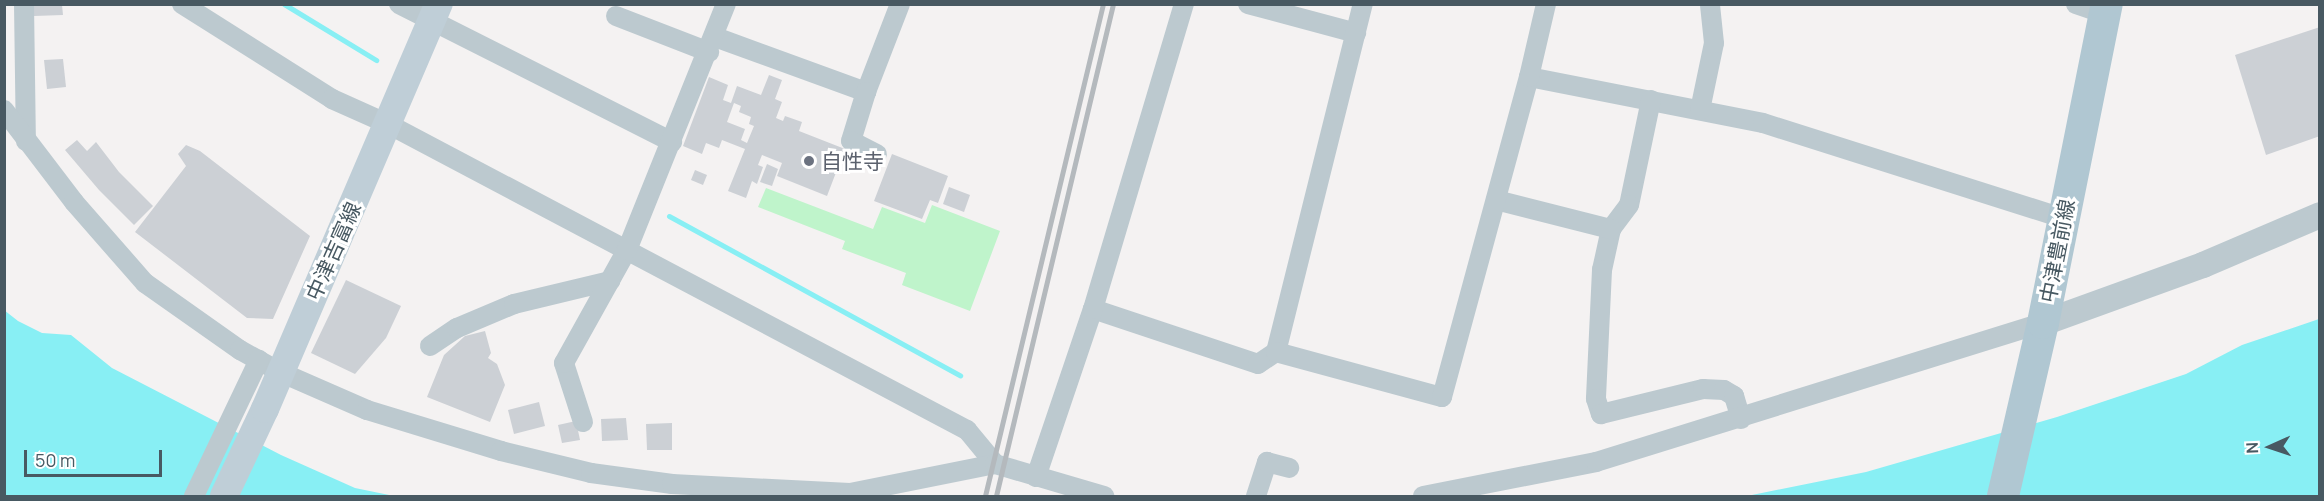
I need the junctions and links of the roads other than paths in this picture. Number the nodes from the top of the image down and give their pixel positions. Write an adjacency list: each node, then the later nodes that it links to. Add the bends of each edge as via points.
1 (24, 4): 23 (street)
2 (183, 4): 22 (street, via 332,99)
3 (399, 4): 13 (street)
4 (726, 4): 16 (street)
5 (900, 4): 18 (street)
6 (1184, 4): 32 (street)
7 (1248, 4): 15 (street)
8 (1364, 4): 15 (street)
9 (1546, 4): 17 (street)
10 (1710, 4): 21 (street, via 1714,43)
11 (2076, 4): 12 (street)
12 (2106, 9): 28 (main road, 中津豊前線)
13 (436, 14): 22 (main road, 中津吉富線); 24 (street)
14 (616, 16): 16 (street)
15 (1356, 33): 35 (street)
16 (712, 44): 18 (street); 24 (street)
17 (1529, 76): 19 (street); 26 (street)
18 (866, 92): 25 (street, via 851,141)
19 (1651, 100): 21 (street); 29 (street, via 1629,205)
20 (4, 110): 23 (street)
21 (1700, 110): 28 (street, via 1763,123)
22 (388, 124): 30 (street); 36 (main road, 中津吉富線)
23 (26, 141): 36 (street, via 146,283)
24 (672, 142): 30 (street)
25 (877, 154)
26 (1496, 200): 29 (street); 35 (street, via 1442,397)
27 (2319, 215): 33 (street, via 2203,264)
28 (2063, 218): 33 (main road, 中津豊前線)
29 (1611, 229): 37 (street, via 1602,270 1596,399 1602,414 1703,389 1724,390 1734,396)
30 (627, 250): 31 (street); 39 (street, via 967,430)
31 (610, 281): 34 (street, via 514,304 457,328); 38 (street, via 564,363)
32 (1093, 309): 35 (street, via 1258,363); 41 (street)
33 (2043, 323): 37 (street); 47 (main road, 中津豊前線)
34 (430, 346)
35 (1276, 352)
36 (269, 366): 39 (street, via 367,410 501,451 591,472 672,484 850,492); 42 (street); 43 (main road, 中津吉富線)
37 (1741, 419): 46 (street, via 1596,462)
38 (583, 422)
39 (996, 464): 41 (street)
40 (1289, 468): 45 (street, via 1267,462)
41 (1036, 477): 44 (street)
42 (194, 496)
43 (224, 496)
44 (1104, 496)
45 (1256, 496)
46 (1423, 496)
47 (2003, 496)

